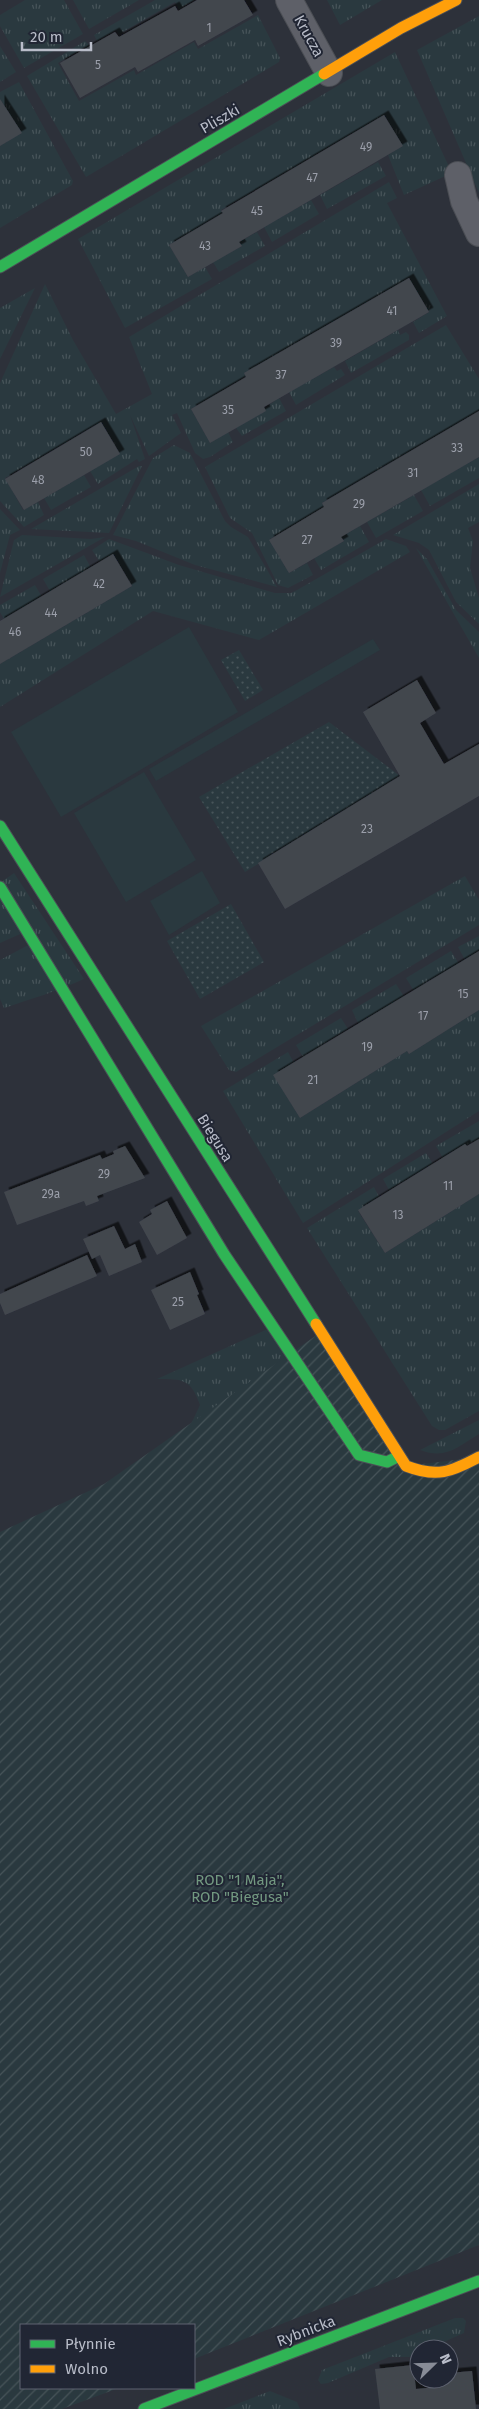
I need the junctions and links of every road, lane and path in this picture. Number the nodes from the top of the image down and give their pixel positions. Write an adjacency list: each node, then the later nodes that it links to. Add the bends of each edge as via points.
1 (289, 0): 3 (street, Krucza)
2 (456, 0): 3 (street, Pliszki, via 401,28)
3 (329, 73): 6 (street, Pliszki)
4 (458, 175): 5 (street, via 464,201)
5 (479, 233)
6 (0, 267)
7 (0, 826): 8 (street, Biegusa)
8 (25, 866): 9 (street); 10 (street, Biegusa)
9 (0, 885): 10 (street, via 215,1238 359,1455 387,1462)
10 (399, 1456): 11 (street, Biegusa, via 406,1466 424,1474 449,1473)
11 (479, 1457)
12 (479, 2281): 13 (street, Rybnicka)
13 (144, 2409)

